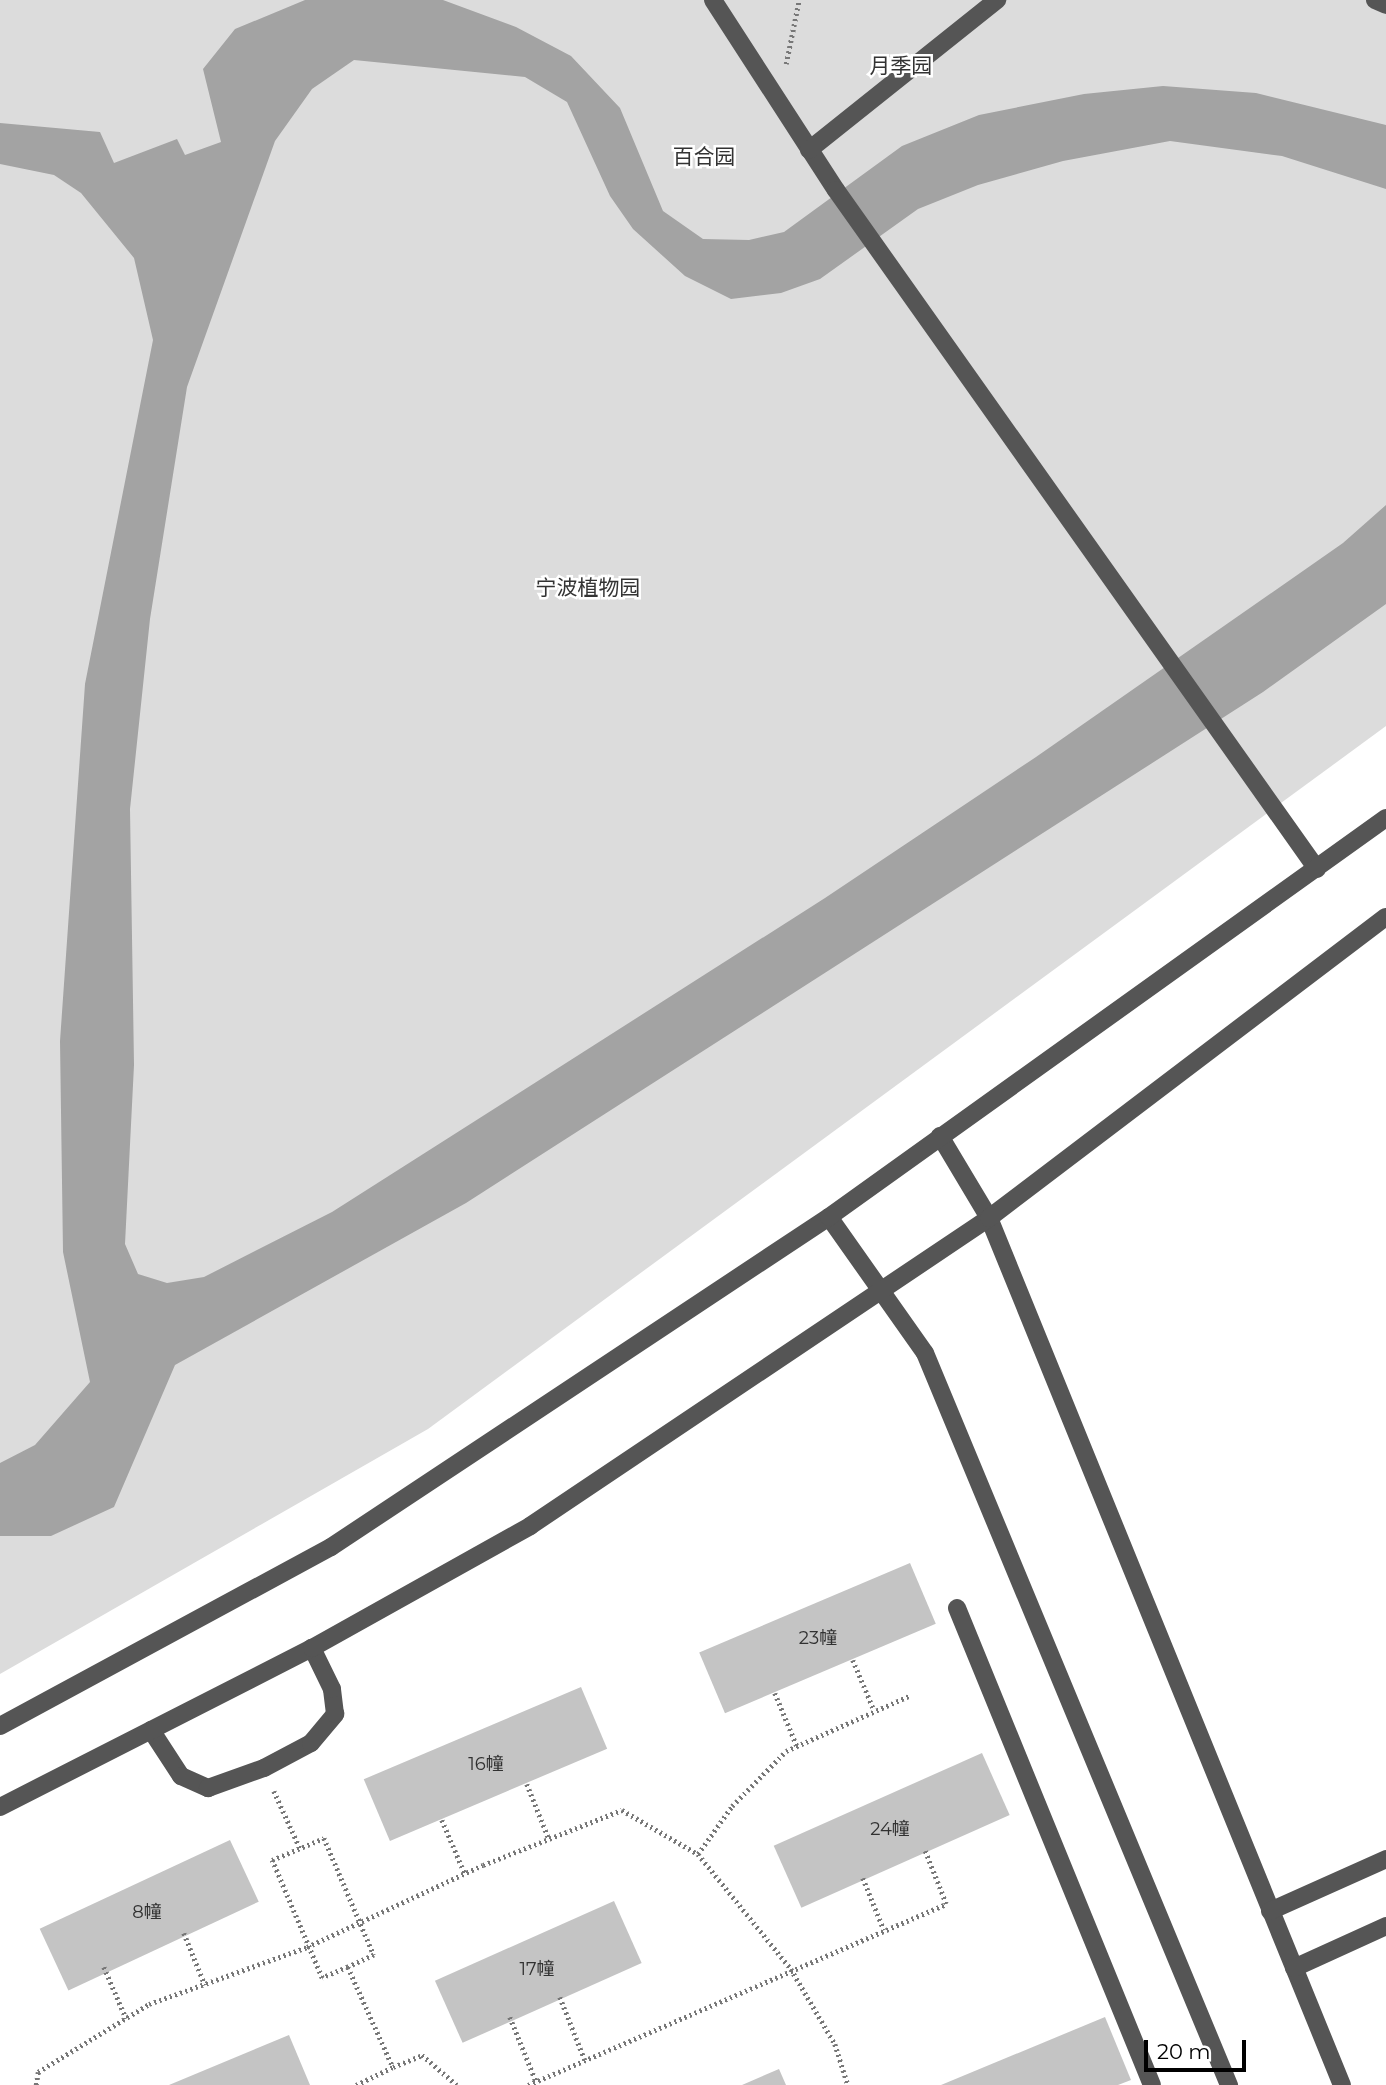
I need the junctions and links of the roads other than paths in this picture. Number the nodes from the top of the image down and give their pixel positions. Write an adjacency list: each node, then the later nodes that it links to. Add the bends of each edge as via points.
1 (713, 0): 5 (street)
2 (997, 0): 5 (street)
3 (1375, 0): 4 (street)
4 (1386, 5)
5 (809, 149): 7 (street)
6 (1386, 818): 7 (street)
7 (1317, 869): 9 (street)
8 (1386, 917): 11 (street)
9 (940, 1136): 10 (street); 11 (street)
10 (828, 1217): 12 (street); 15 (street, via 331,1547)
11 (989, 1218): 12 (street); 19 (street)
12 (881, 1291): 14 (street, via 530,1527); 23 (street, via 925,1353)
13 (957, 1608): 22 (street)
14 (312, 1648): 16 (street); 16 (street, via 332,1689 335,1714 311,1743 264,1768 208,1788 181,1776)
15 (0, 1726)
16 (151, 1730): 17 (street)
17 (0, 1807)
18 (1386, 1859): 19 (street)
19 (1270, 1911): 21 (street)
20 (1386, 1926): 21 (street)
21 (1294, 1968): 24 (street)
22 (1152, 2085)
23 (1229, 2085)
24 (1342, 2085)

